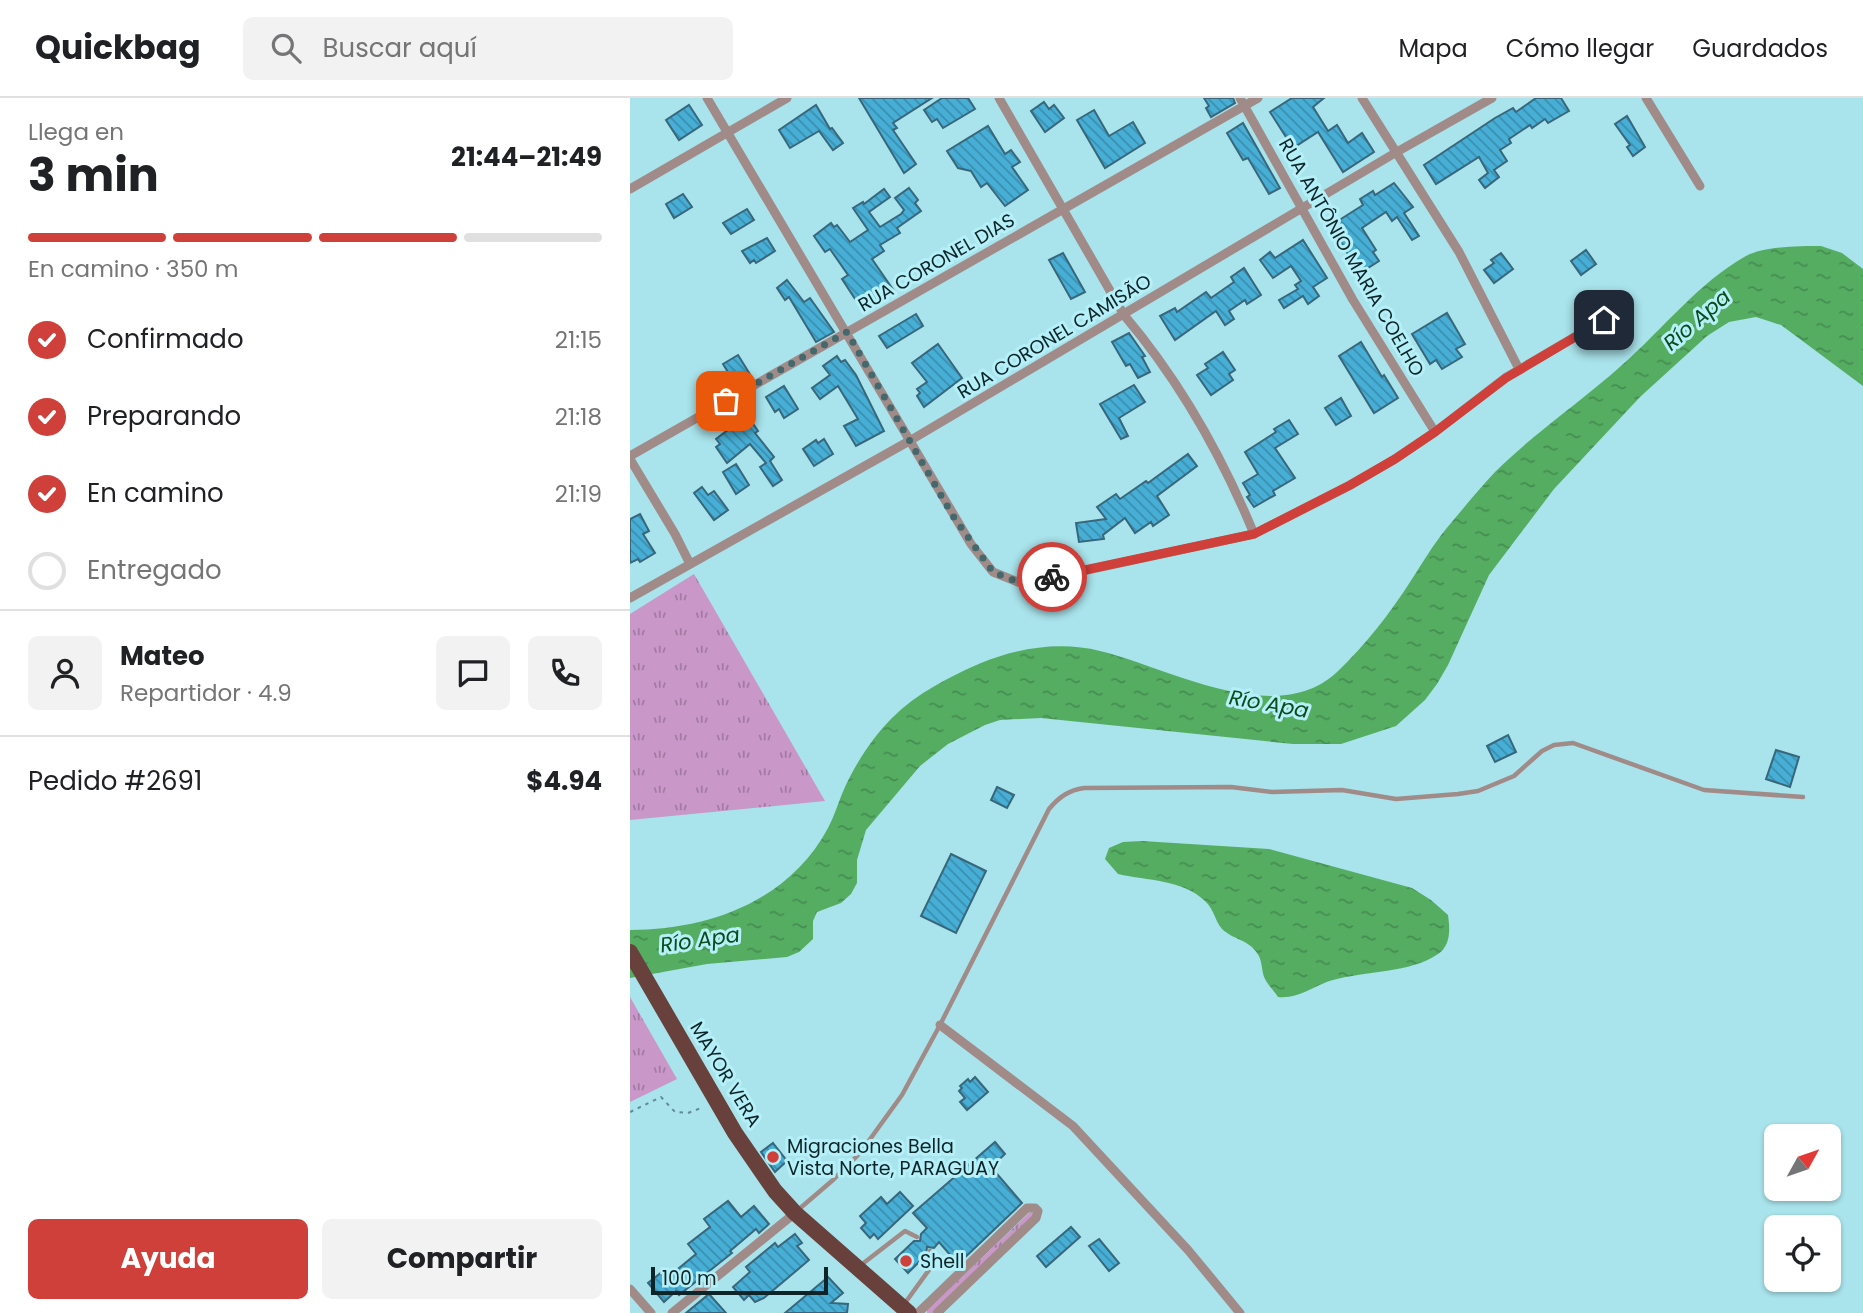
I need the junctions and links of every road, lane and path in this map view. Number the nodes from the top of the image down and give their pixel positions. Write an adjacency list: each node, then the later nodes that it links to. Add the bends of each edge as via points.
1 (708, 98): 9 (street)
2 (787, 98): 9 (street)
3 (999, 98): 14 (street)
4 (1258, 98): 8 (street, RUA CORONEL DIAS)
5 (1362, 98): 10 (street)
6 (1492, 98): 10 (street, RUA CORONEL CAMISÃO)
7 (1646, 98): 11 (street)
8 (1242, 102): 13 (street, RUA ANTÔNIO MARIA COELHO); 14 (street, RUA CORONEL DIAS)
9 (727, 132): 12 (street); 17 (street)
10 (1395, 153): 13 (street, RUA CORONEL CAMISÃO); 18 (street, via 1459,252)
11 (1700, 186)
12 (630, 189)
13 (1303, 208): 16 (street, RUA CORONEL CAMISÃO); 19 (street, RUA ANTÔNIO MARIA COELHO, via 1353,300)
14 (1064, 209): 16 (street); 17 (street, RUA CORONEL DIAS)
15 (1625, 308): 18 (street)
16 (1124, 315): 20 (street, RUA CORONEL CAMISÃO); 22 (street, via 1187,405)
17 (847, 332): 20 (street); 21 (street, RUA CORONEL DIAS)
18 (1519, 369): 19 (street)
19 (1435, 432): 22 (street, via 1350,485)
20 (911, 440): 22 (street, via 953,516 993,572 1018,582); 23 (street, RUA CORONEL CAMISÃO)
21 (630, 458): 23 (street)
22 (1254, 534)
23 (690, 564): 24 (street, RUA CORONEL CAMISÃO)
24 (630, 598)
25 (1803, 796): 27 (lane, via 1704,790 1573,743 1542,751 1514,776 1458,794 1396,799 1342,790 1077,789 1049,809)
26 (630, 952): 30 (highway, MAYOR VERA, via 742,1143)
27 (940, 1026): 30 (lane, via 902,1095 860,1153); 40 (street, via 1073,1126)
28 (701, 1108): 29 (path, via 675,1112 661,1097)
29 (630, 1112)
30 (795, 1213): 33 (highway, MAYOR VERA); 37 (street)
31 (917, 1237): 33 (lane, via 905,1231 899,1234)
32 (930, 1251): 35 (lane, via 934,1263)
33 (858, 1268): 35 (highway, MAYOR VERA)
34 (630, 1289): 36 (street)
35 (906, 1310)
36 (651, 1313)
37 (672, 1313)
38 (918, 1313): 39 (street, via 1027,1208 1038,1210 1037,1219)
39 (937, 1313)
40 (1240, 1313)

